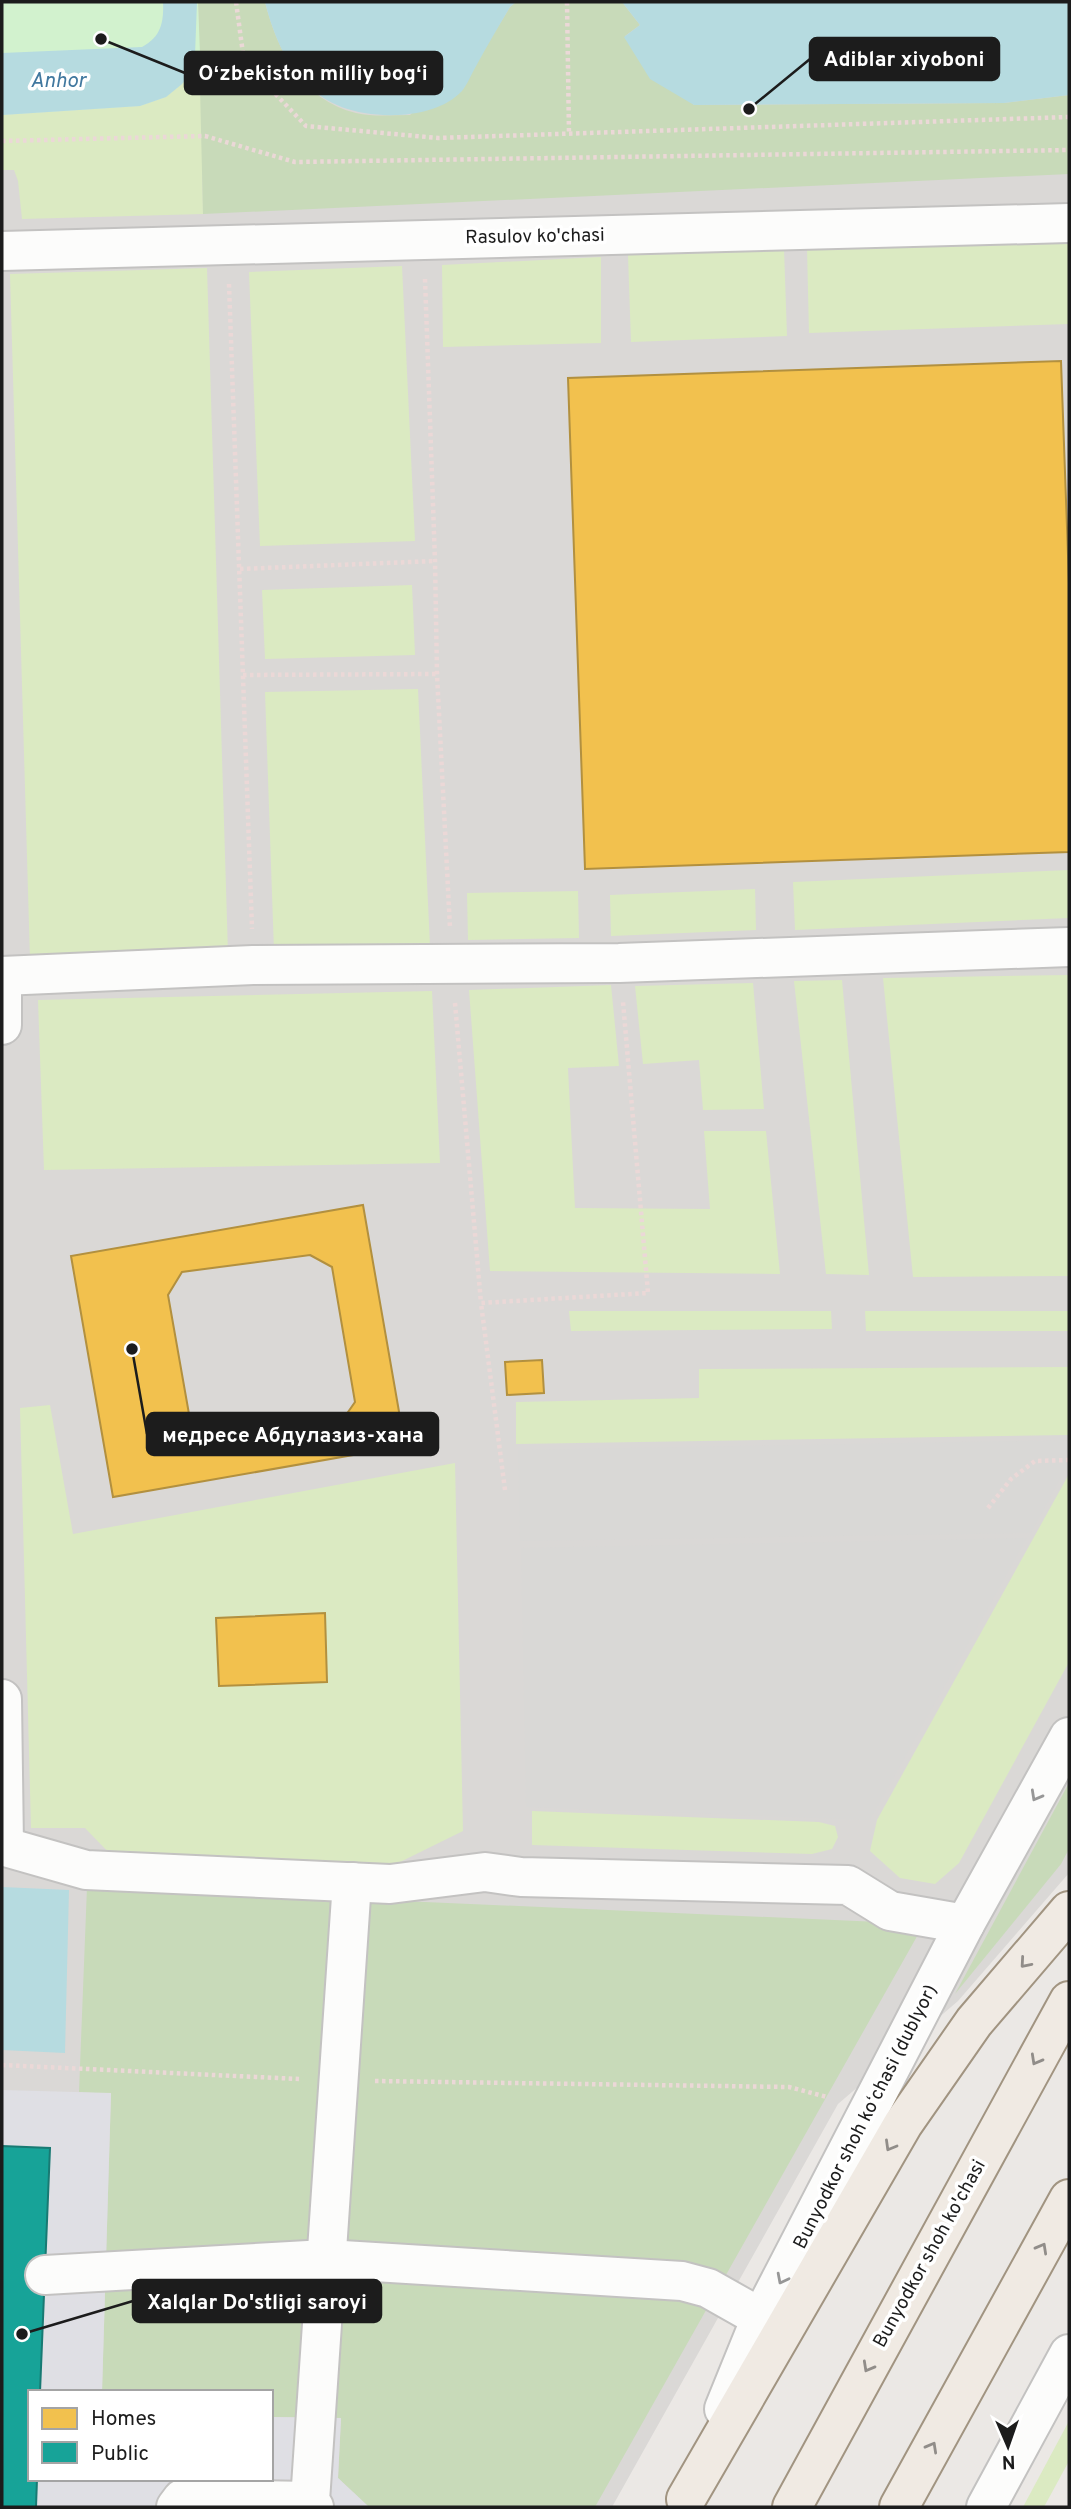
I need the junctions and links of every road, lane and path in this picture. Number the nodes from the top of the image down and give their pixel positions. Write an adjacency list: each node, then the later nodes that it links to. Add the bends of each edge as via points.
1 (236, 2): 4 (path, via 244,61 306,126 438,138)
2 (566, 2): 4 (path)
3 (1069, 117): 4 (path)
4 (569, 134)
5 (2, 141): 6 (path, via 205,136 295,162)
6 (1069, 150)
7 (1069, 223): 8 (street, Rasulov ko'chasi)
8 (423, 240): 9 (street, Rasulov ko'chasi); 11 (path)
9 (227, 245): 10 (street, Rasulov ko'chasi); 12 (path)
10 (2, 251)
11 (435, 561): 12 (path); 13 (path)
12 (240, 569): 14 (path)
13 (437, 674): 14 (path); 17 (path)
14 (243, 675): 19 (path)
15 (1069, 947): 18 (street)
16 (2, 951): 20 (street)
17 (452, 962): 18 (street); 19 (street); 22 (path)
18 (620, 963): 22 (path, via 648,1293)
19 (253, 965): 20 (street)
20 (2, 976): 21 (street)
21 (2, 1025)
22 (481, 1303): 24 (path)
23 (1069, 1460): 25 (path, via 1035,1461 1011,1479)
24 (505, 1490)
25 (988, 1508)
26 (2, 1699): 28 (street)
27 (1069, 1737): 31 (street, Bunyodkor shoh koʻchasi (dublyor), one-way to 31)
28 (3, 1846): 29 (street, via 86,1870)
29 (352, 1882): 31 (street, via 390,1884 485,1872 521,1877 848,1885 890,1911); 34 (street)
30 (1069, 1911): 41 (main road, one-way to 41, via 974,2022 903,2124)
31 (965, 1924): 39 (street, Bunyodkor shoh koʻchasi (dublyor), one-way to 39)
32 (1069, 2001): 44 (main road, Bunyodkor shoh ko'chasi, one-way to 44)
33 (2, 2065): 34 (path)
34 (339, 2080): 35 (path, via 789,2087); 37 (street)
35 (827, 2097)
36 (1069, 2199): 45 (main road, one-way to 36)
37 (326, 2259): 38 (street); 39 (street, via 682,2281 708,2288); 42 (street)
38 (45, 2275)
39 (761, 2318): 41 (street, Bunyodkor shoh koʻchasi (dublyor))
40 (1069, 2354): 46 (street)
41 (684, 2503)
42 (312, 2504): 43 (street, via 182,2499)
43 (176, 2507)
44 (792, 2507)
45 (900, 2507)
46 (986, 2507)

